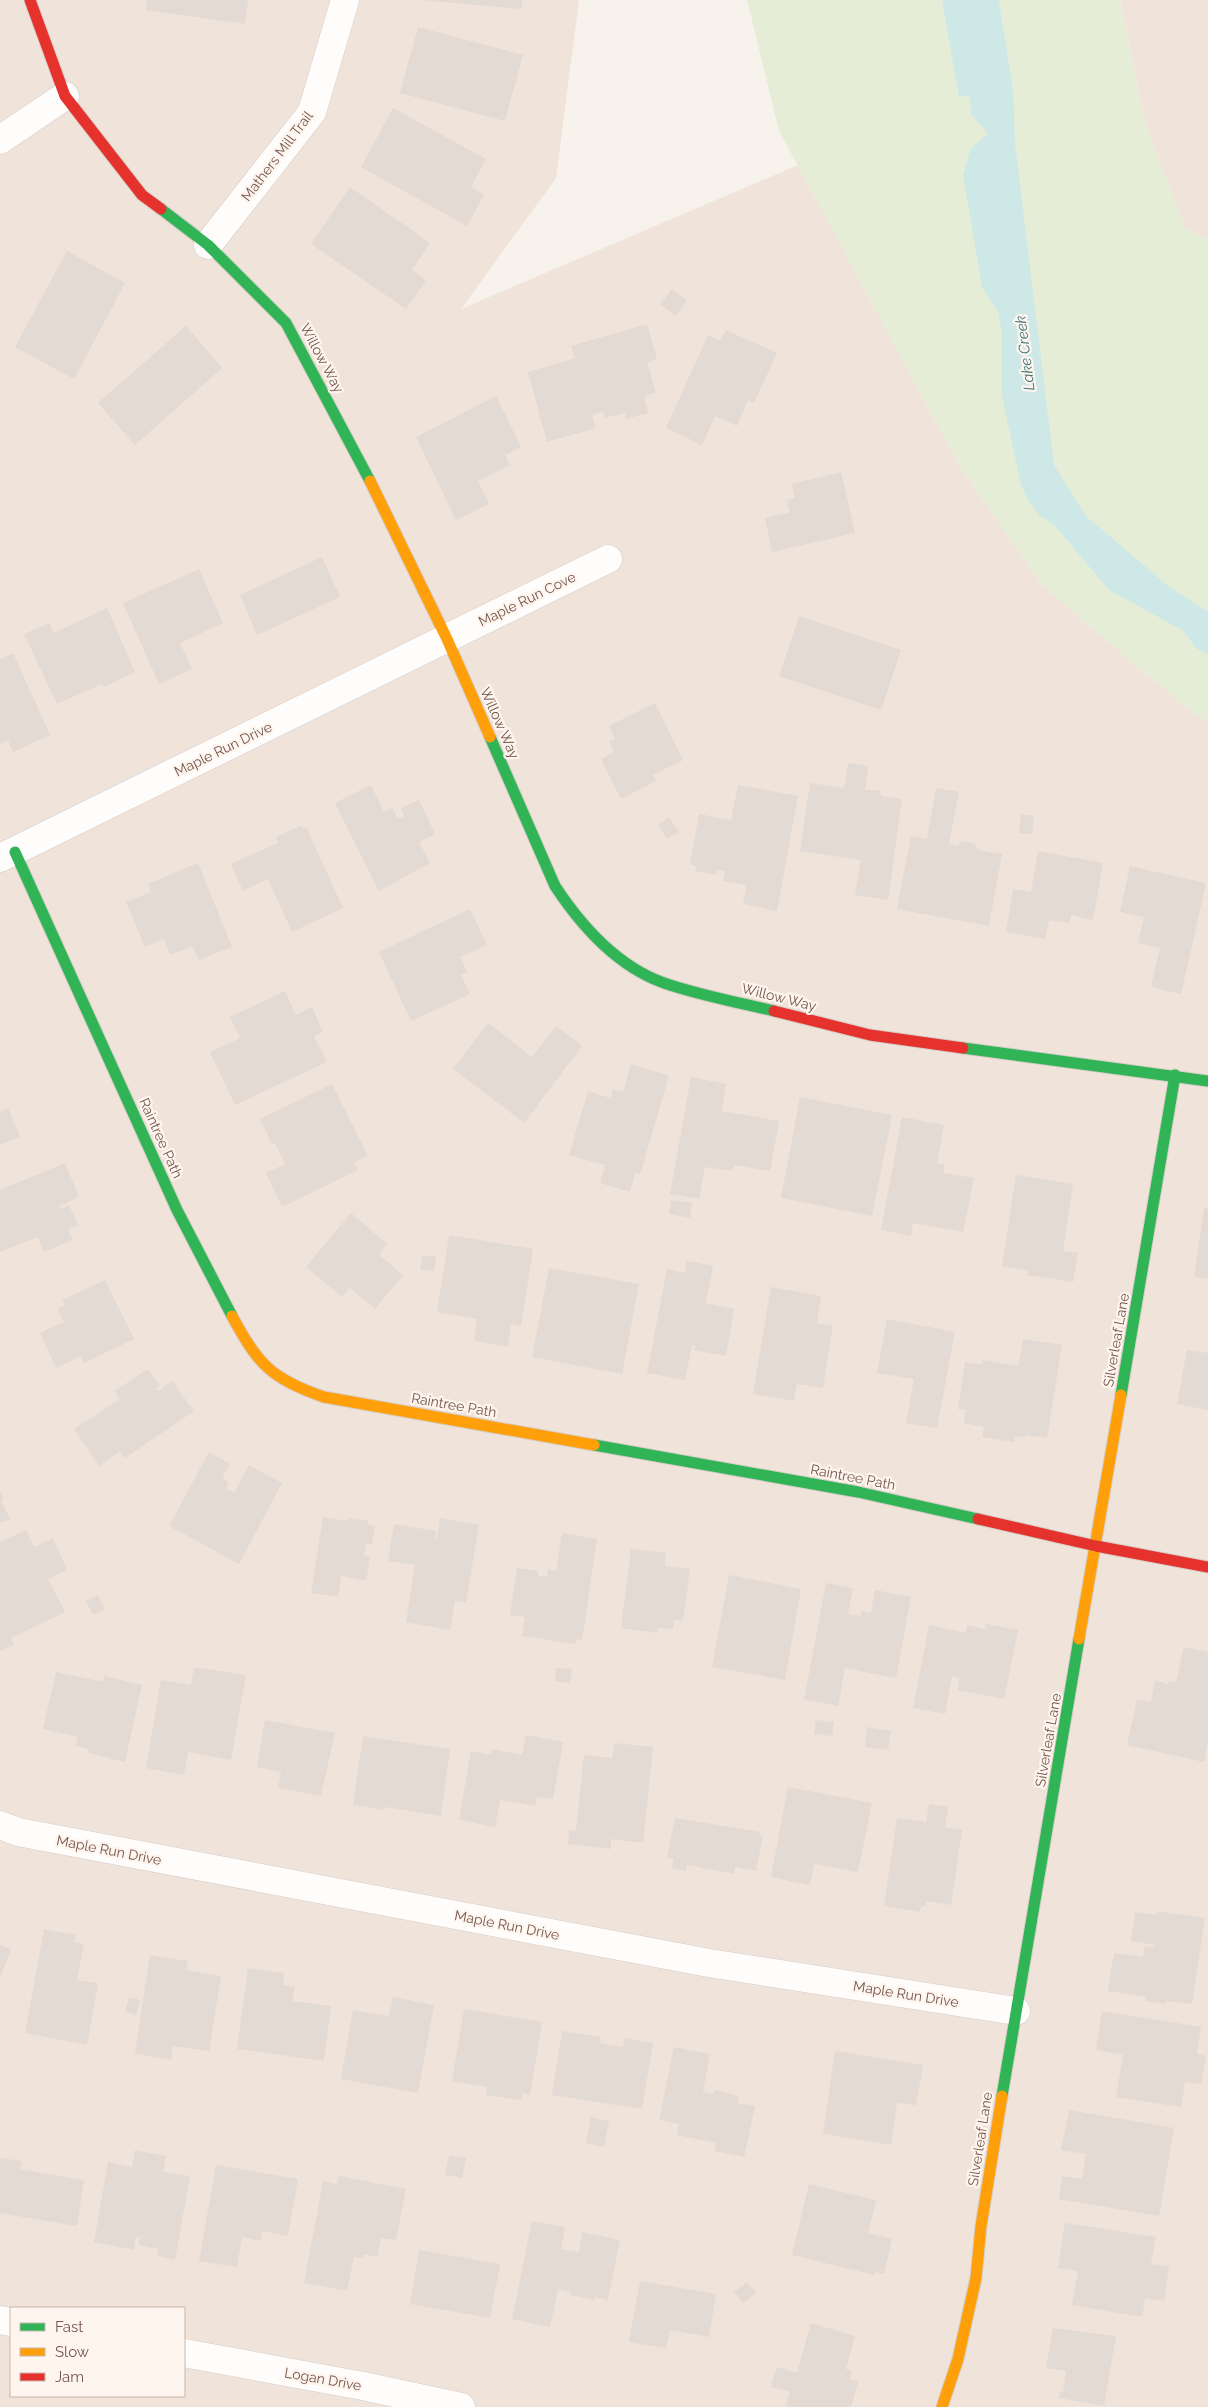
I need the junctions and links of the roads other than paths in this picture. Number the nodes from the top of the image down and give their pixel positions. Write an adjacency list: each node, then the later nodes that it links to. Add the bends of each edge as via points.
1 (30, 0): 3 (street, Willow Way)
2 (345, 0): 5 (street, Mathers Mill Trail, via 312,112)
3 (65, 96): 4 (street); 5 (street, Willow Way, via 142,196)
4 (0, 140)
5 (208, 245): 7 (street, Willow Way, via 286,323 351,443)
6 (608, 560): 7 (street, Maple Run Cove)
7 (447, 639): 8 (street, Maple Run Drive); 9 (street, Willow Way, via 555,886 599,941 636,968 668,985 870,1035)
8 (7, 855): 11 (street, Raintree Path, via 177,1210 248,1346 270,1372 300,1389 324,1397 858,1492)
9 (1175, 1075): 10 (street, Willow Way); 11 (street, Silverleaf Lane)
10 (1208, 1081)
11 (1096, 1546): 12 (street, Raintree Path); 14 (street, Silverleaf Lane)
12 (1208, 1568)
13 (0, 1825): 14 (street, Maple Run Drive, via 18,1832 709,1963)
14 (1016, 2011): 17 (street, Silverleaf Lane, via 981,2226 976,2278 958,2359)
15 (185, 2353): 16 (street, Logan Drive)
16 (462, 2407)
17 (942, 2407)

